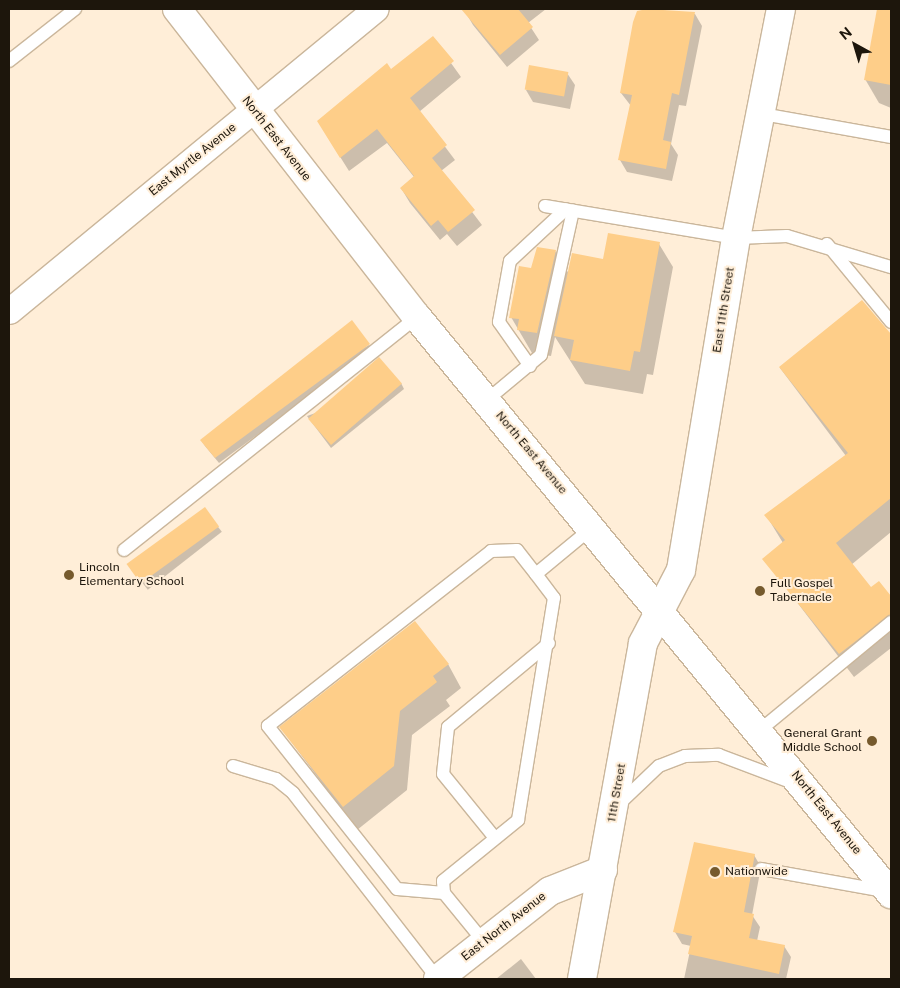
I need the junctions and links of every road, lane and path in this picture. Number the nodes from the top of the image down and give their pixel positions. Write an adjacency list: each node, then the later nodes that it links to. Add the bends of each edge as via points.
1 (75, 9): 5 (lane)
2 (176, 9): 6 (street, North East Avenue)
3 (376, 9): 6 (street, East Myrtle Avenue)
4 (781, 9): 7 (street, East 11th Street)
5 (9, 61)
6 (253, 111): 14 (street, East Myrtle Avenue); 15 (street, North East Avenue)
7 (762, 114): 8 (lane); 11 (street, East 11th Street)
8 (891, 137)
9 (545, 206): 10 (lane)
10 (569, 210): 11 (lane); 17 (lane, via 544,349); 17 (lane, via 510,261 499,322)
11 (736, 238): 12 (lane, via 787,236); 22 (street, East 11th Street, via 681,570)
12 (827, 244): 13 (lane); 16 (lane)
13 (891, 267)
14 (9, 311)
15 (417, 317): 18 (street, North East Avenue); 20 (lane)
16 (891, 322)
17 (530, 366): 18 (lane)
18 (487, 400): 19 (street, North East Avenue)
19 (593, 527): 21 (lane); 22 (street, North East Avenue)
20 (124, 550)
21 (536, 574): 24 (lane, via 554,598); 32 (lane, via 517,550 490,551 268,726 397,889)
22 (660, 609): 25 (street, North East Avenue); 28 (street, 11th Street, via 644,643)
23 (891, 622): 25 (lane)
24 (549, 643): 29 (lane, via 518,820); 29 (lane, via 448,727 443,774)
25 (760, 730): 27 (street, North East Avenue)
26 (233, 766): 35 (lane, via 276,780 293,793)
27 (805, 787): 28 (lane, via 719,755 685,756 659,766); 33 (street, North East Avenue)
28 (614, 808): 31 (street, 11th Street)
29 (495, 838): 32 (lane, via 443,881)
30 (761, 869): 33 (lane)
31 (603, 870): 34 (street, East North Avenue, via 550,891); 36 (street, 11th Street)
32 (444, 893): 34 (lane)
33 (891, 893)
34 (484, 942): 35 (street, East North Avenue)
35 (438, 979)
36 (582, 979)

